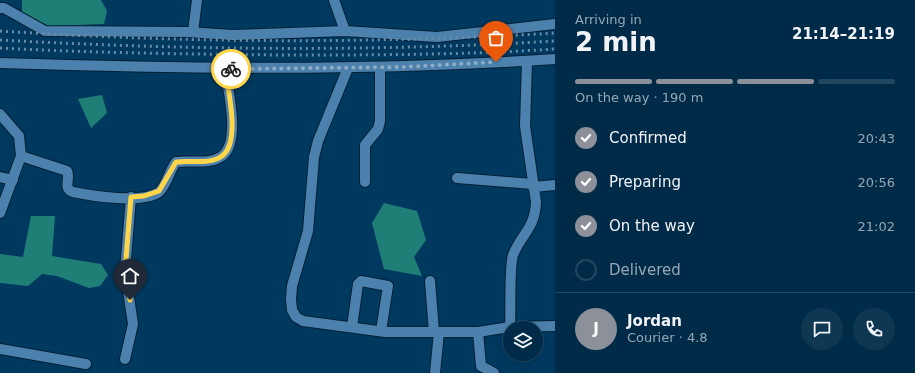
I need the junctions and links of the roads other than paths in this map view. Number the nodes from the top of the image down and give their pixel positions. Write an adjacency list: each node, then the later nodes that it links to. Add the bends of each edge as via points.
1 (197, 0): 6 (street)
2 (334, 0): 5 (street)
3 (0, 8): 6 (street, via 45,30)
4 (555, 24): 5 (street, via 437,37)
5 (345, 31): 6 (street, via 233,35)
6 (193, 32)
7 (555, 59): 8 (street)
8 (527, 61): 10 (street); 20 (street, via 525,126)
9 (0, 63): 12 (street)
10 (380, 67): 11 (street); 18 (street, via 380,121 378,129 365,145)
11 (348, 68): 12 (street); 28 (street, via 314,157 308,231 292,286 291,299 292,310 296,317 303,321)
12 (225, 69): 21 (street, via 232,133 227,150 222,156 214,159 176,162 159,191)
13 (0, 114): 14 (street, via 19,136)
14 (21, 156): 17 (street); 21 (street, via 67,171 67,187 73,192 96,196)
15 (0, 177): 17 (street)
16 (457, 178): 20 (street)
17 (13, 180): 22 (street)
18 (365, 182)
19 (555, 185): 20 (street)
20 (533, 186): 25 (street, via 535,214 513,256)
21 (131, 197): 34 (street, via 125,271 133,324)
22 (3, 199): 23 (street)
23 (0, 213)
24 (430, 281): 31 (street)
25 (510, 321)
26 (543, 326): 27 (street)
27 (555, 326)
28 (352, 327): 30 (street); 30 (street, via 358,284 361,282 388,286)
29 (503, 328): 32 (street)
30 (381, 331): 31 (street)
31 (437, 332): 32 (street); 36 (street)
32 (478, 332): 37 (street, via 482,366)
33 (0, 349): 35 (street)
34 (125, 359)
35 (86, 364)
36 (436, 373)
37 (494, 373)

